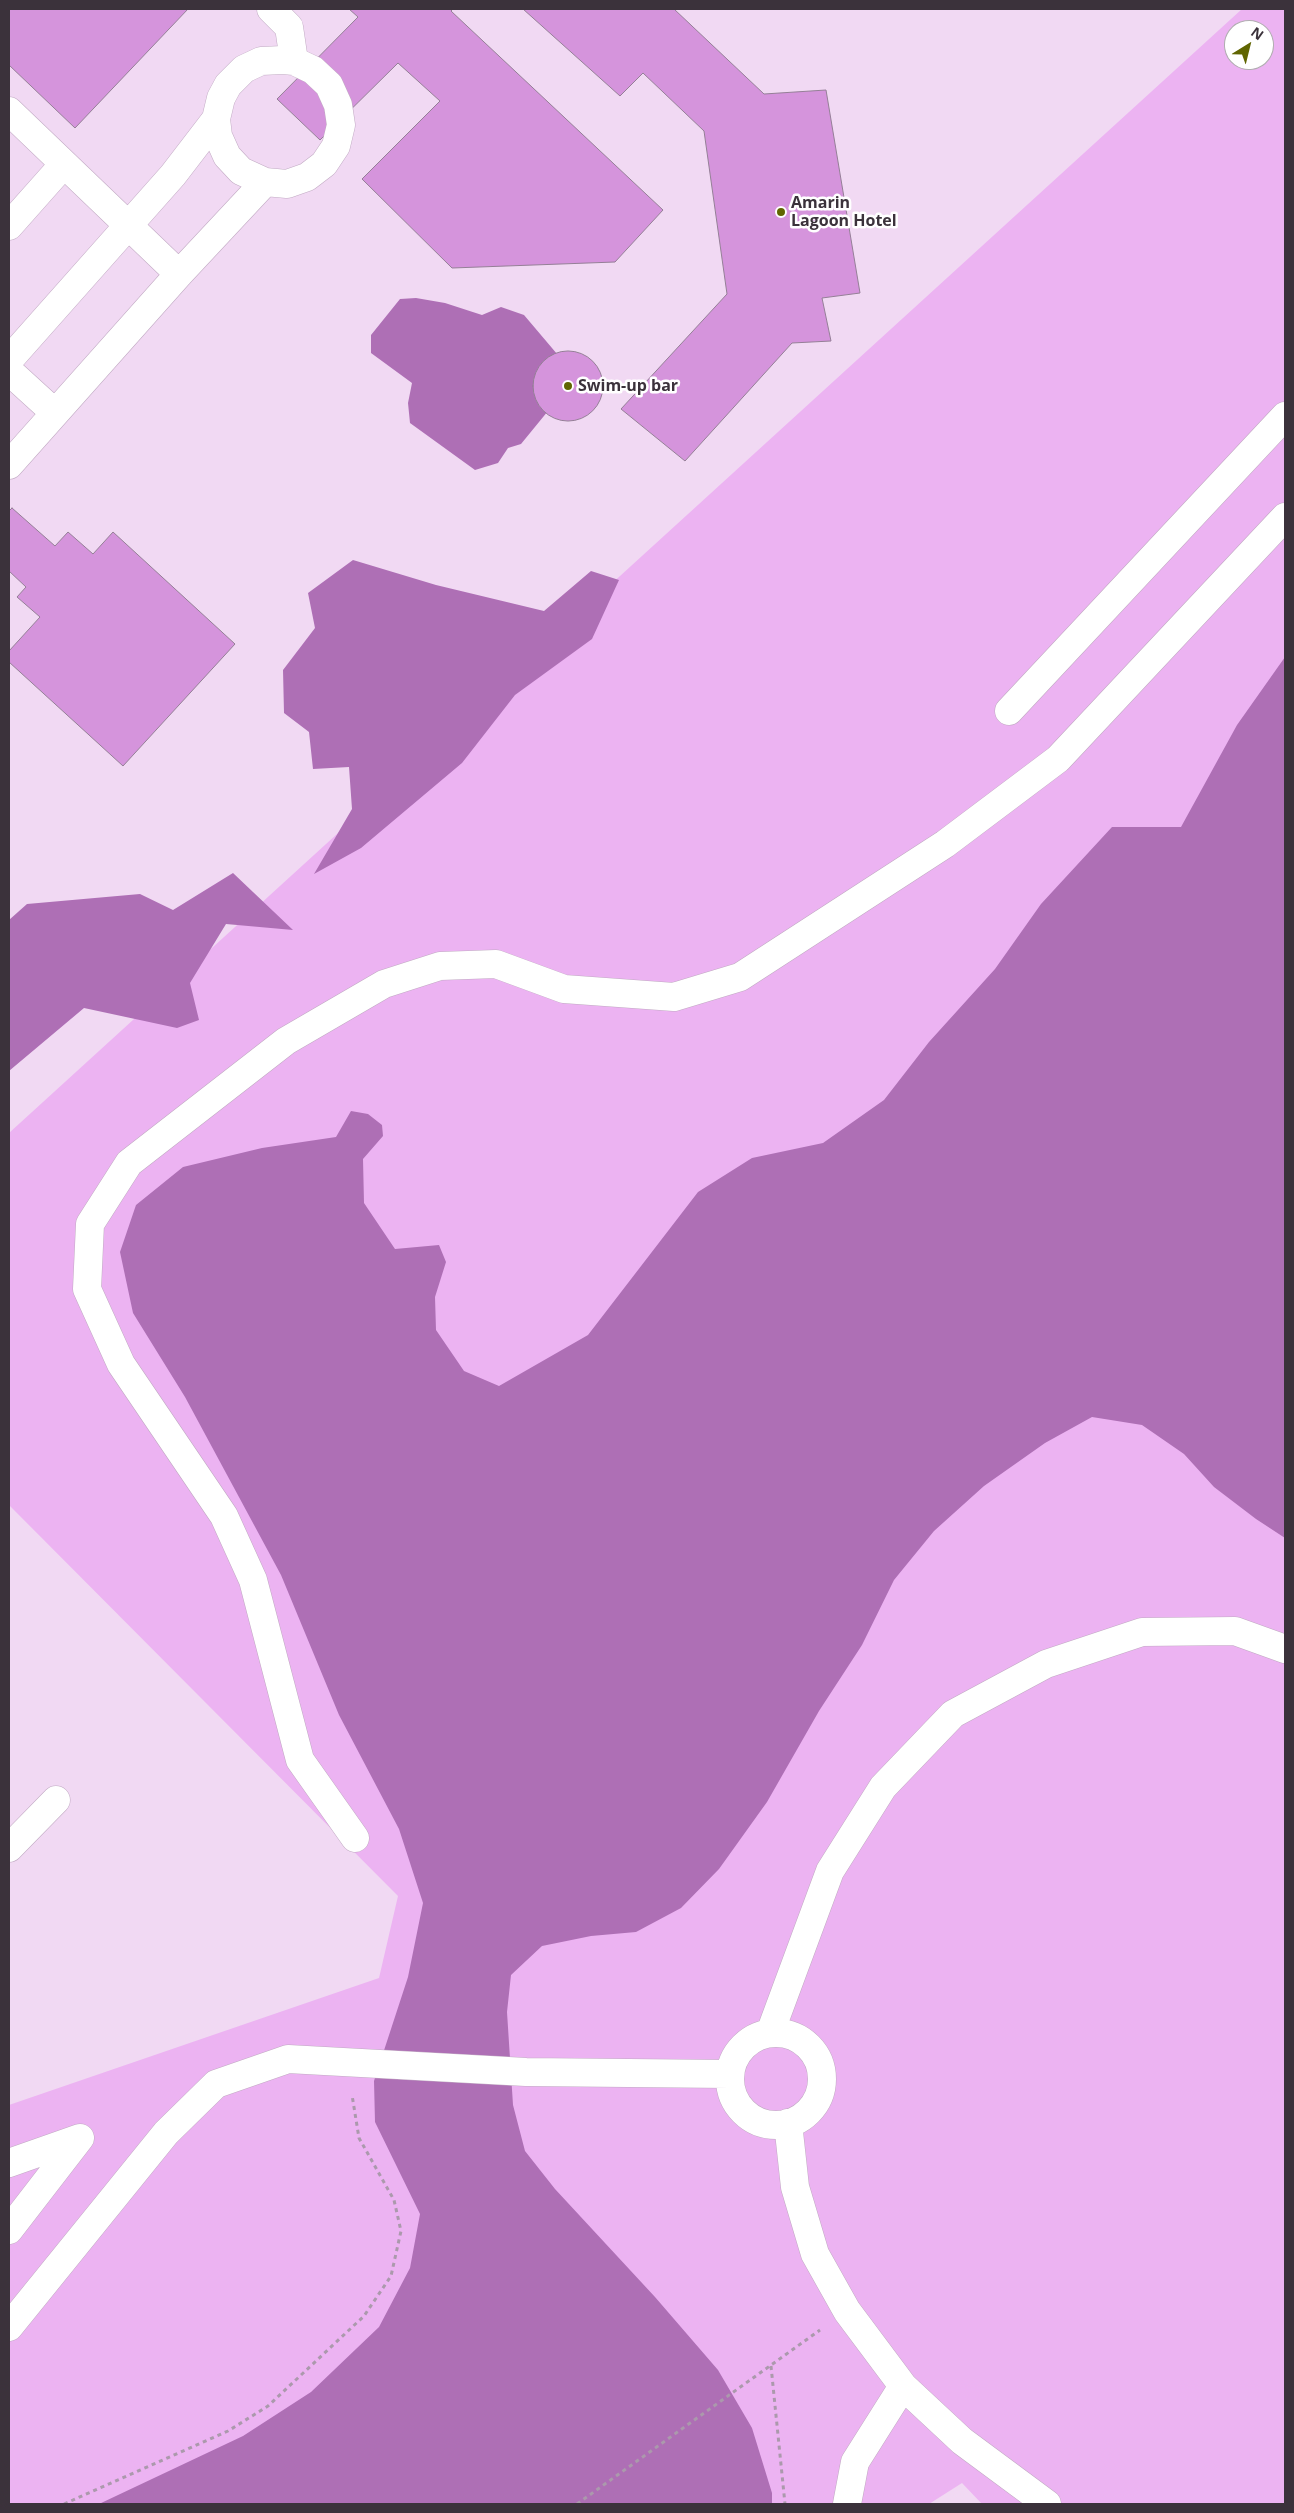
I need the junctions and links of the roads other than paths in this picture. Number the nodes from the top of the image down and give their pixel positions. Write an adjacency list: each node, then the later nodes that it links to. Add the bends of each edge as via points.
1 (271, 9): 2 (street, via 290,27)
2 (294, 61): 4 (street, via 261,61 244,69 224,91); 6 (street, via 313,70 329,85 340,118 336,146 324,164 307,177 287,184)
3 (9, 111): 5 (street)
4 (216, 119): 6 (street, via 218,136 227,156 241,172); 7 (street, via 173,175)
5 (64, 164): 7 (street); 8 (street)
6 (265, 182): 9 (street)
7 (128, 225): 9 (street); 10 (street)
8 (9, 226)
9 (179, 274): 12 (street)
10 (9, 360)
11 (9, 371): 12 (street)
12 (55, 413): 14 (street)
13 (1285, 416): 16 (street)
14 (9, 464)
15 (1285, 517): 19 (street, via 1058,758 945,844 740,977 674,997 564,989 496,964 440,966 384,984 286,1040 129,1163 90,1224 87,1289 121,1364 224,1516 253,1580 300,1760)
16 (1009, 710)
17 (1285, 1648): 21 (street, via 1235,1631 1142,1632 1046,1664 953,1714 883,1787 830,1871)
18 (56, 1800): 20 (street)
19 (355, 1838)
20 (9, 1848)
21 (770, 2033): 22 (street, via 743,2046 734,2059); 23 (street, via 787,2034 812,2050 822,2079 820,2094 812,2107 802,2118)
22 (730, 2074): 23 (street, via 731,2089 746,2114 759,2122); 26 (street, via 526,2072 288,2059 216,2084 166,2133)
23 (788, 2124): 27 (street, via 794,2187 815,2254 847,2311)
24 (9, 2163): 25 (street, via 80,2138)
25 (9, 2230)
26 (9, 2327)
27 (903, 2386): 28 (street, via 855,2462); 29 (street, via 962,2441)
28 (847, 2504)
29 (1047, 2504)

